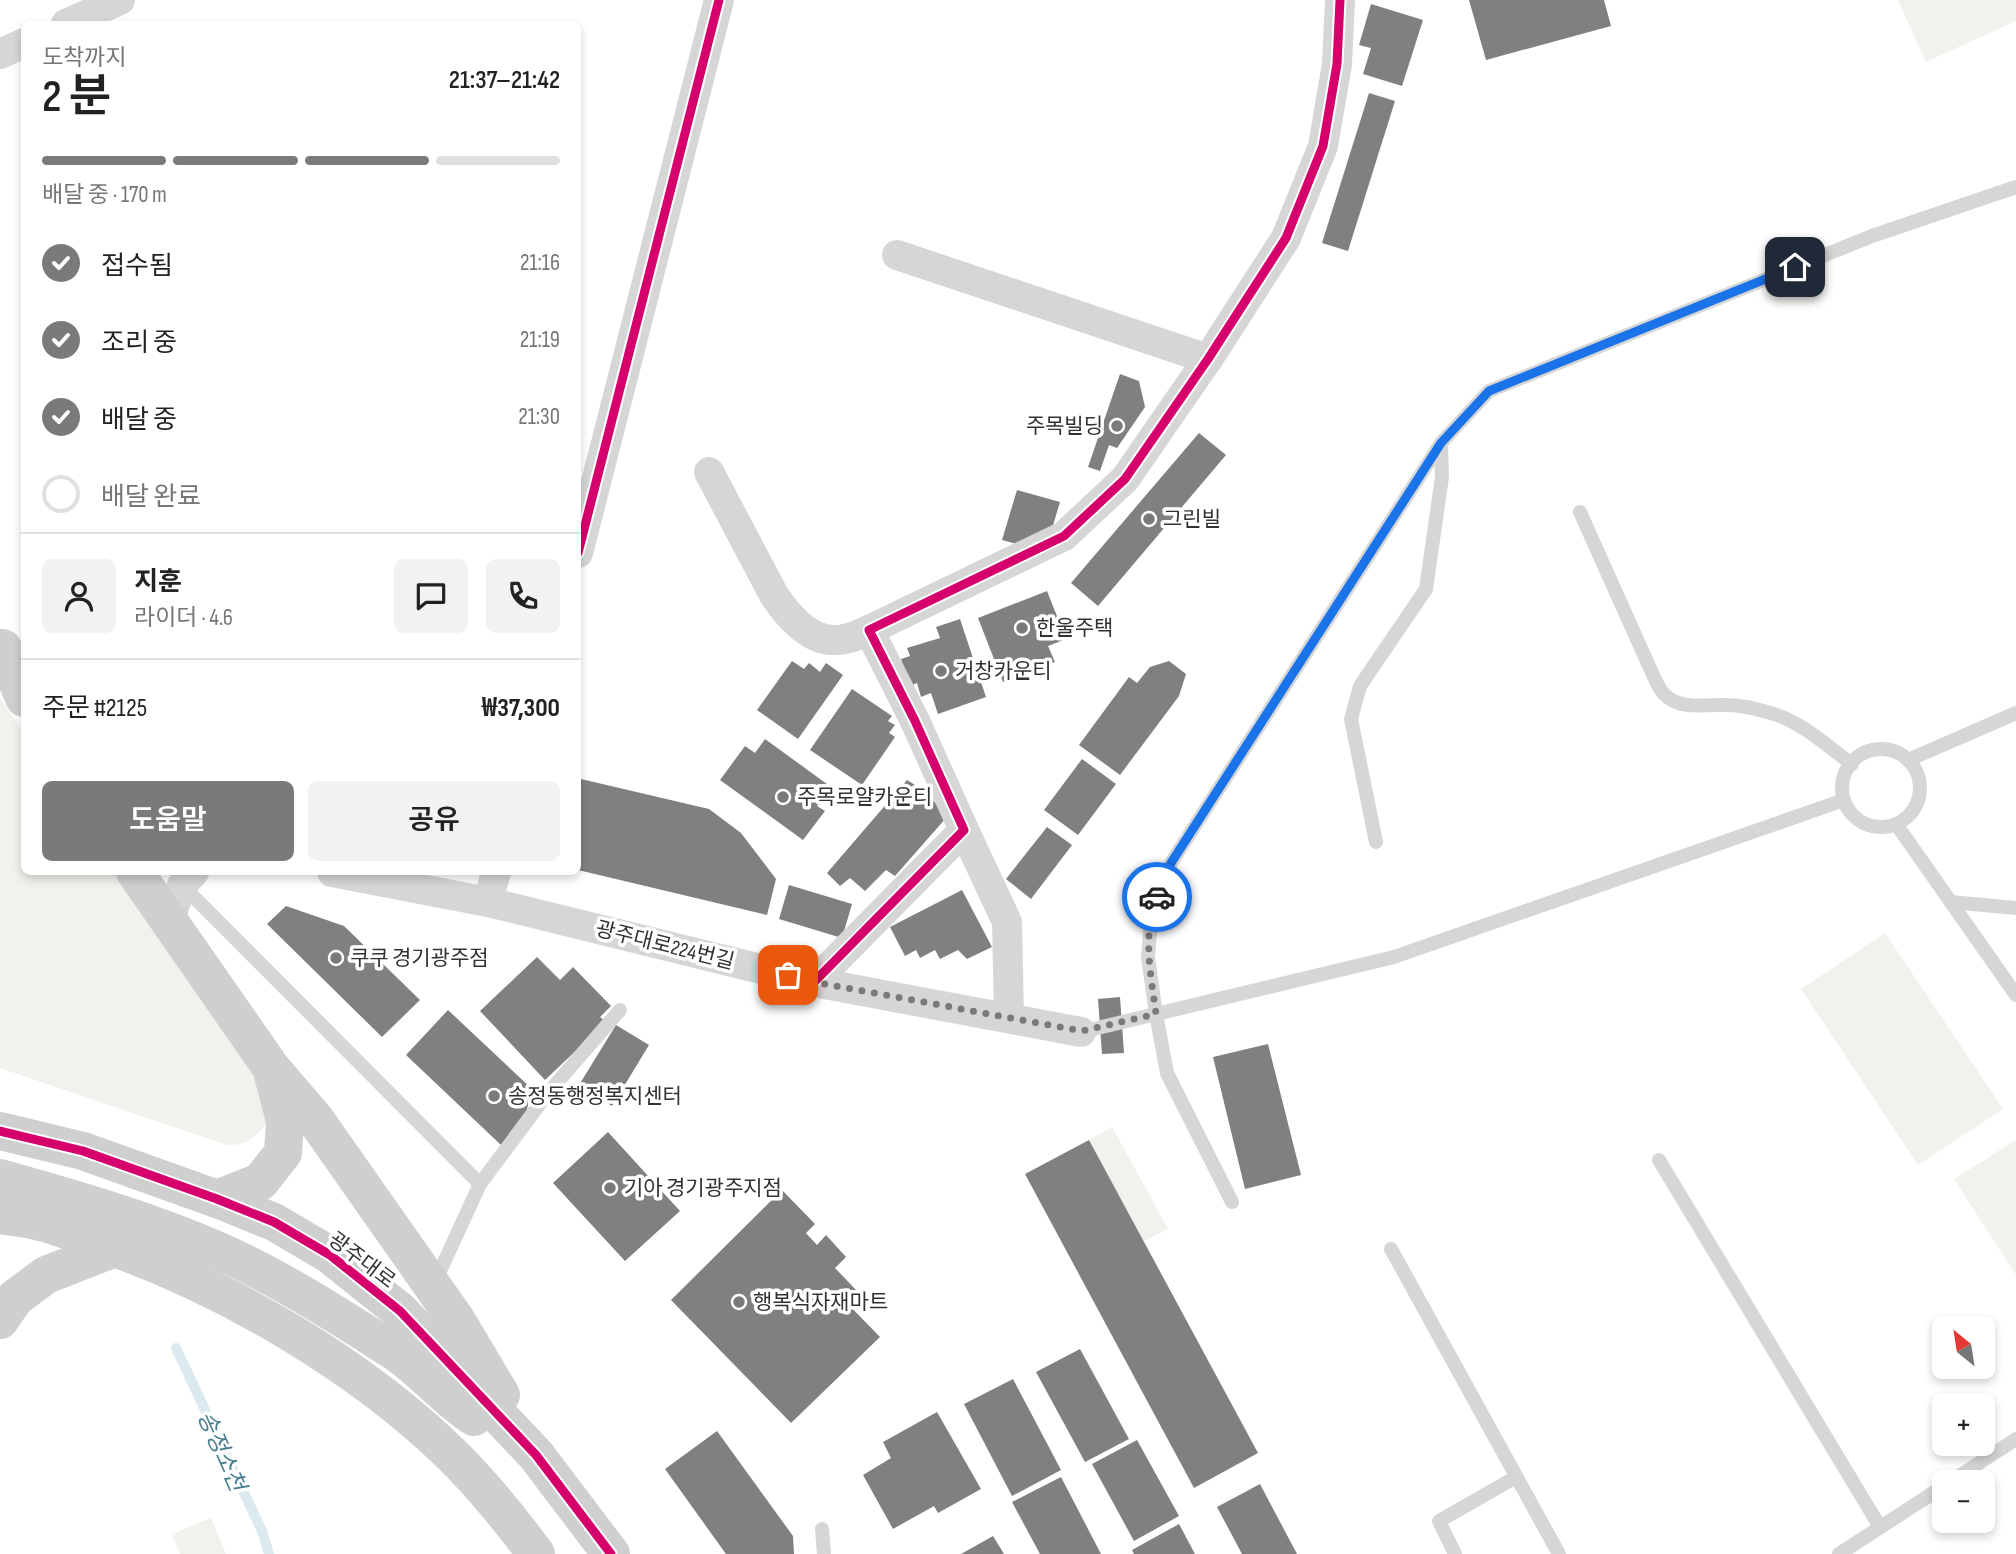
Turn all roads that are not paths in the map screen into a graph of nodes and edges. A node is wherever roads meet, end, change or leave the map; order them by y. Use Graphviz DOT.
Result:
graph roads {
  1 [pos="120,0"];
  2 [pos="719,0"];
  3 [pos="1340,0"];
  4 [pos="73,21"];
  5 [pos="21,44"];
  6 [pos="0,54"];
  7 [pos="2016,187"];
  8 [pos="898,255"];
  9 [pos="1208,359"];
  10 [pos="1441,443"];
  11 [pos="709,472"];
  12 [pos="1580,512"];
  13 [pos="581,541"];
  14 [pos="869,630"];
  15 [pos="1,646"];
  16 [pos="21,691"];
  17 [pos="2016,713"];
  18 [pos="1908,760"];
  19 [pos="1852,764"];
  20 [pos="1844,800"];
  21 [pos="1896,824"];
  22 [pos="964,830"];
  23 [pos="1376,842"];
  24 [pos="137,875"];
  25 [pos="347,875"];
  26 [pos="495,875"];
  27 [pos="188,878"];
  28 [pos="488,902"];
  29 [pos="1951,902"];
  30 [pos="2016,908"];
  31 [pos="169,920"];
  32 [pos="814,982"];
  33 [pos="2016,995"];
  34 [pos="621,1010"];
  35 [pos="1156,1014"];
  36 [pos="1009,1018"];
  37 [pos="1082,1031"];
  38 [pos="272,1069"];
  39 [pos="0,1131"];
  40 [pos="1659,1160"];
  41 [pos="0,1178"];
  42 [pos="480,1184"];
  43 [pos="217,1199"];
  44 [pos="0,1201"];
  45 [pos="1232,1202"];
  46 [pos="0,1215"];
  47 [pos="37,1221"];
  48 [pos="115,1248"];
  49 [pos="1391,1249"];
  50 [pos="432,1286"];
  51 [pos="0,1320"];
  52 [pos="2016,1439"];
  53 [pos="536,1454"];
  54 [pos="1968,1470"];
  55 [pos="1516,1477"];
  56 [pos="1932,1494"];
  57 [pos="1880,1527"];
  58 [pos="822,1529"];
  59 [pos="536,1554"];
  60 [pos="611,1554"];
  61 [pos="824,1554"];
  62 [pos="1455,1554"];
  63 [pos="1559,1554"];
  64 [pos="1839,1554"];
  1 -- 4 [label="street"];
  2 -- 13 [label="street"];
  3 -- 9 [label="street"];
  5 -- 6 [label="street"];
  7 -- 10 [label="lane"];
  8 -- 9 [label="street"];
  9 -- 14 [label="street"];
  10 -- 23 [label="lane"];
  10 -- 35 [label="lane"];
  11 -- 14 [label="street"];
  12 -- 19 [label="lane"];
  14 -- 22 [label="street"];
  15 -- 16 [label="street"];
  17 -- 18 [label="lane"];
  18 -- 19 [label="lane"];
  18 -- 21 [label="lane"];
  19 -- 20 [label="lane"];
  20 -- 21 [label="lane"];
  20 -- 35 [label="lane"];
  21 -- 29 [label="lane"];
  22 -- 32 [label="street"];
  22 -- 36 [label="street"];
  24 -- 31 [label="street, 광주대로"];
  25 -- 28 [label="street, 광주대로224번길"];
  26 -- 28 [label="street"];
  27 -- 31 [label="street"];
  27 -- 42 [label="lane"];
  28 -- 32 [label="street, 광주대로224번길"];
  29 -- 30 [label="lane"];
  29 -- 33 [label="lane"];
  31 -- 38 [label="street, 광주대로"];
  32 -- 36 [label="street, 광주대로224번길"];
  34 -- 42 [label="lane"];
  35 -- 37 [label="lane"];
  35 -- 45 [label="lane"];
  36 -- 37 [label="street, 광주대로224번길"];
  38 -- 43 [label="street"];
  38 -- 50 [label="street, 광주대로"];
  39 -- 43 [label="street, 광주대로"];
  40 -- 57 [label="lane"];
  41 -- 53 [label="street"];
  42 -- 50 [label="lane"];
  43 -- 53 [label="street, 광주대로"];
  44 -- 47 [label="street"];
  46 -- 47 [label="street"];
  47 -- 48 [label="street"];
  48 -- 51 [label="street"];
  48 -- 59 [label="street"];
  49 -- 55 [label="lane"];
  50 -- 53 [label="street, 광주대로"];
  52 -- 54 [label="lane"];
  53 -- 60 [label="street, 광주대로"];
  55 -- 62 [label="lane"];
  55 -- 63 [label="lane"];
  56 -- 57 [label="lane"];
  57 -- 64 [label="lane"];
  58 -- 61 [label="lane"];
}
